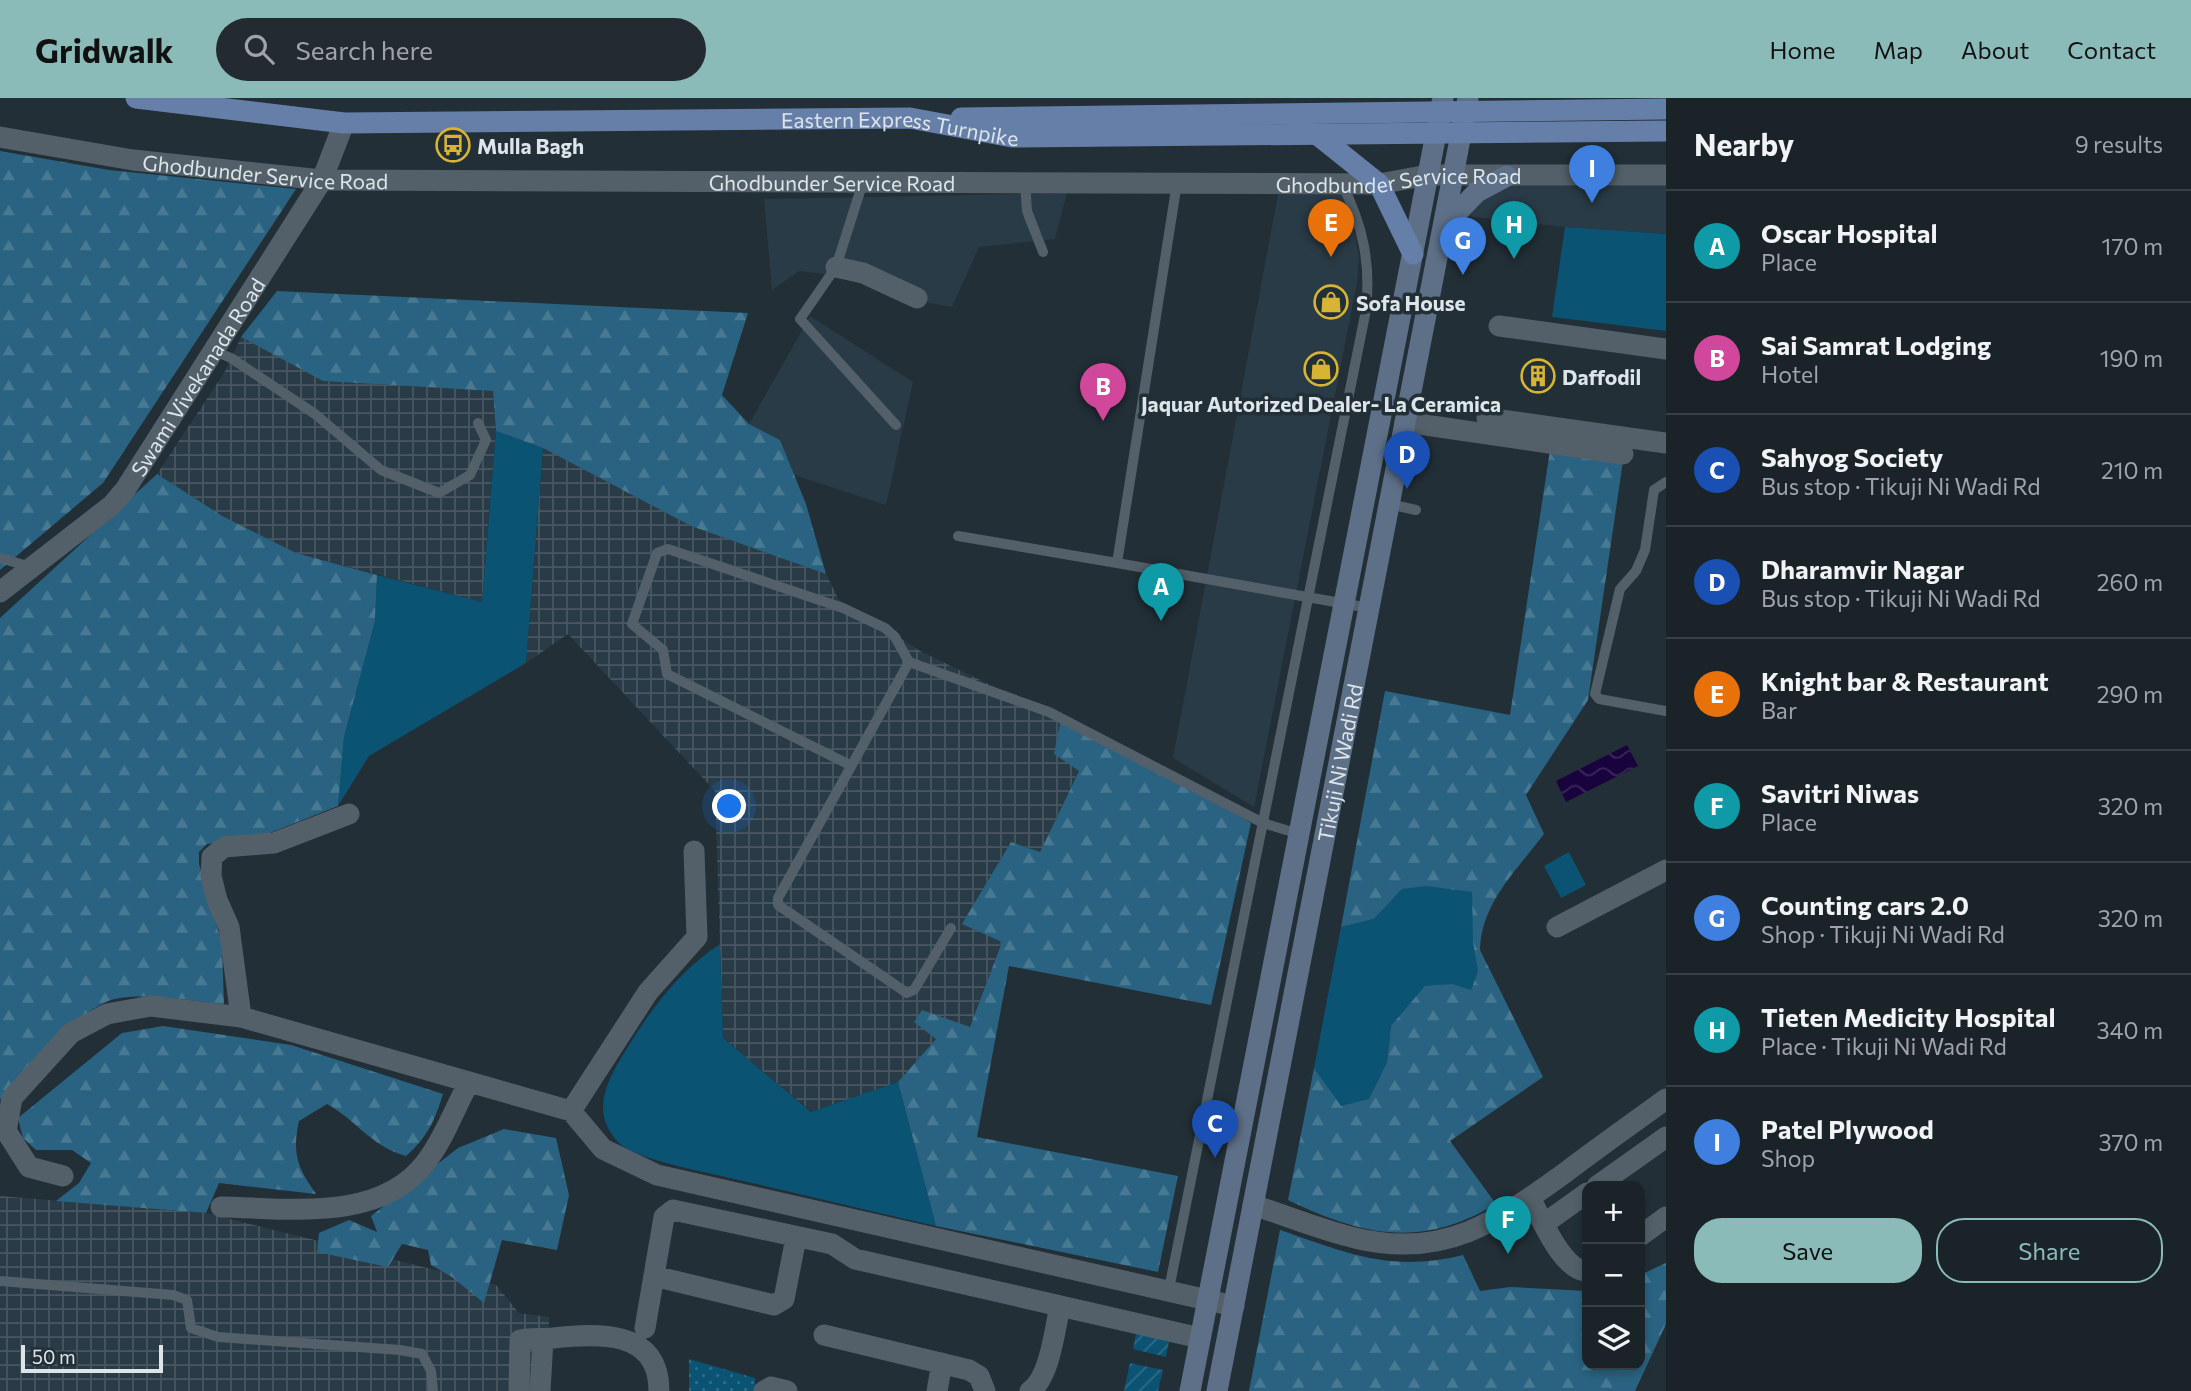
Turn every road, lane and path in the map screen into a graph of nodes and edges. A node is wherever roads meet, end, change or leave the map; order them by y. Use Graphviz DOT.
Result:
graph roads {
  1 [pos="136,98"];
  2 [pos="1443,98"];
  3 [pos="1468,98"];
  4 [pos="1666,109"];
  5 [pos="910,118"];
  6 [pos="344,123"];
  7 [pos="1666,131"];
  8 [pos="1436,134"];
  9 [pos="1461,134"];
  10 [pos="1319,136"];
  11 [pos="0,137"];
  12 [pos="1428,175"];
  13 [pos="1453,175"];
  14 [pos="1666,175"];
  15 [pos="1507,176"];
  16 [pos="322,180"];
  17 [pos="863,182"];
  18 [pos="1025,182"];
  19 [pos="1177,183"];
  20 [pos="1342,184"];
  21 [pos="1379,184"];
  22 [pos="1443,228"];
  23 [pos="1043,251"];
  24 [pos="1413,254"];
  25 [pos="836,268"];
  26 [pos="917,298"];
  27 [pos="1499,326"];
  28 [pos="1666,349"];
  29 [pos="212,350"];
  30 [pos="1488,418"];
  31 [pos="1405,422"];
  32 [pos="478,423"];
  33 [pos="896,425"];
  34 [pos="1666,443"];
  35 [pos="1623,454"];
  36 [pos="1666,482"];
  37 [pos="1389,504"];
  38 [pos="1416,510"];
  39 [pos="957,536"];
  40 [pos="0,558"];
  41 [pos="1117,563"];
  42 [pos="32,567"];
  43 [pos="0,592"];
  44 [pos="1308,598"];
  45 [pos="1344,604"];
  46 [pos="1369,608"];
  47 [pos="909,662"];
  48 [pos="1666,711"];
  49 [pos="850,765"];
  50 [pos="349,814"];
  51 [pos="1263,823"];
  52 [pos="1299,834"];
  53 [pos="694,851"];
  54 [pos="1666,870"];
  55 [pos="1557,927"];
  56 [pos="951,928"];
  57 [pos="242,1017"];
  58 [pos="469,1082"];
  59 [pos="1666,1099"];
  60 [pos="571,1111"];
  61 [pos="1666,1137"];
  62 [pos="63,1176"];
  63 [pos="1604,1181"];
  64 [pos="1582,1197"];
  65 [pos="1531,1198"];
  66 [pos="1254,1205"];
  67 [pos="221,1207"];
  68 [pos="1666,1217"];
  69 [pos="1545,1223"];
  70 [pos="1645,1232"];
  71 [pos="796,1238"];
  72 [pos="1582,1271"];
  73 [pos="654,1276"];
  74 [pos="0,1281"];
  75 [pos="1168,1294"];
  76 [pos="1207,1301"];
  77 [pos="1060,1306"];
  78 [pos="1234,1306"];
  79 [pos="645,1328"];
  80 [pos="824,1335"];
  81 [pos="1200,1338"];
  82 [pos="543,1339"];
  83 [pos="942,1363"];
  84 [pos="433,1391"];
  85 [pos="519,1391"];
  86 [pos="540,1391"];
  87 [pos="659,1391"];
  88 [pos="765,1391"];
  89 [pos="787,1391"];
  90 [pos="937,1391"];
  91 [pos="985,1391"];
  92 [pos="1030,1391"];
  93 [pos="1190,1391"];
  94 [pos="1217,1391"];
  1 -- 6 [label="main road, Eastern Express Turnpike"];
  2 -- 8 [label="main road, Tikuji Ni Wadi Rd"];
  3 -- 9 [label="main road, Tikuji Ni Wadi Rd"];
  4 -- 5 [label="main road"];
  5 -- 6 [label="main road, Eastern Express Turnpike"];
  5 -- 10 [label="main road, Eastern Express Turnpike"];
  6 -- 16 [label="street, Swami Vivekanada Road"];
  7 -- 9 [label="main road, Eastern Express Turnpike"];
  8 -- 9 [label="main road, Eastern Express Turnpike"];
  8 -- 10 [label="main road, Eastern Express Turnpike"];
  8 -- 12 [label="main road, Tikuji Ni Wadi Rd"];
  9 -- 13 [label="main road, Tikuji Ni Wadi Rd"];
  10 -- 21 [label="main road"];
  11 -- 16 [label="street, Ghodbunder Service Road"];
  12 -- 13 [label="street, Ghodbunder Service Road"];
  12 -- 21 [label="street, Ghodbunder Service Road"];
  12 -- 24 [label="main road, Tikuji Ni Wadi Rd"];
  13 -- 15 [label="street, Ghodbunder Service Road"];
  13 -- 22 [label="main road, Tikuji Ni Wadi Rd"];
  14 -- 15 [label="street, Ghodbunder Service Road"];
  15 -- 22 [label="main road"];
  16 -- 17 [label="street, Ghodbunder Service Road"];
  16 -- 29 [label="street, Swami Vivekanada Road"];
  17 -- 18 [label="street, Ghodbunder Service Road"];
  17 -- 25 [label="lane"];
  18 -- 19 [label="street, Ghodbunder Service Road"];
  18 -- 23 [label="lane"];
  19 -- 20 [label="street, Ghodbunder Service Road"];
  19 -- 41 [label="lane"];
  20 -- 21 [label="street, Ghodbunder Service Road"];
  20 -- 44 [label="lane"];
  21 -- 24 [label="main road"];
  22 -- 31 [label="main road, Tikuji Ni Wadi Rd"];
  24 -- 45 [label="main road, Tikuji Ni Wadi Rd"];
  25 -- 26 [label="street"];
  25 -- 33 [label="lane"];
  27 -- 28 [label="street"];
  29 -- 32 [label="lane"];
  29 -- 42 [label="street, Swami Vivekanada Road"];
  30 -- 34 [label="street"];
  31 -- 35 [label="street"];
  31 -- 37 [label="main road, Tikuji Ni Wadi Rd"];
  36 -- 48 [label="lane"];
  37 -- 38 [label="lane"];
  37 -- 46 [label="main road, Tikuji Ni Wadi Rd"];
  39 -- 41 [label="lane"];
  40 -- 42 [label="lane"];
  41 -- 44 [label="lane"];
  42 -- 43 [label="street, Swami Vivekanada Road"];
  44 -- 45 [label="lane"];
  44 -- 51 [label="lane"];
  45 -- 46 [label="lane"];
  45 -- 52 [label="main road, Tikuji Ni Wadi Rd"];
  46 -- 66 [label="main road, Tikuji Ni Wadi Rd"];
  47 -- 49 [label="lane"];
  47 -- 49 [label="lane"];
  47 -- 51 [label="lane"];
  49 -- 56 [label="lane"];
  50 -- 57 [label="street"];
  51 -- 52 [label="lane"];
  51 -- 75 [label="lane"];
  52 -- 76 [label="main road, Tikuji Ni Wadi Rd"];
  53 -- 60 [label="street"];
  54 -- 55 [label="street"];
  57 -- 58 [label="street"];
  57 -- 62 [label="street"];
  58 -- 60 [label="street"];
  58 -- 67 [label="street"];
  59 -- 65 [label="street"];
  60 -- 75 [label="street"];
  61 -- 63 [label="street"];
  64 -- 69 [label="street"];
  65 -- 66 [label="street"];
  65 -- 69 [label="street"];
  66 -- 78 [label="main road, Tikuji Ni Wadi Rd"];
  68 -- 70 [label="street"];
  69 -- 72 [label="street"];
  71 -- 73 [label="street"];
  71 -- 73 [label="street"];
  71 -- 77 [label="street"];
  73 -- 79 [label="street"];
  74 -- 84 [label="lane"];
  75 -- 76 [label="street"];
  76 -- 78 [label="street"];
  76 -- 81 [label="main road, Tikuji Ni Wadi Rd"];
  77 -- 81 [label="street"];
  77 -- 92 [label="street"];
  78 -- 94 [label="main road, Tikuji Ni Wadi Rd"];
  80 -- 83 [label="street"];
  81 -- 93 [label="main road, Tikuji Ni Wadi Rd"];
  82 -- 85 [label="street"];
  82 -- 86 [label="street"];
  82 -- 87 [label="street"];
  83 -- 90 [label="street"];
  83 -- 91 [label="street"];
  88 -- 89 [label="street"];
}
